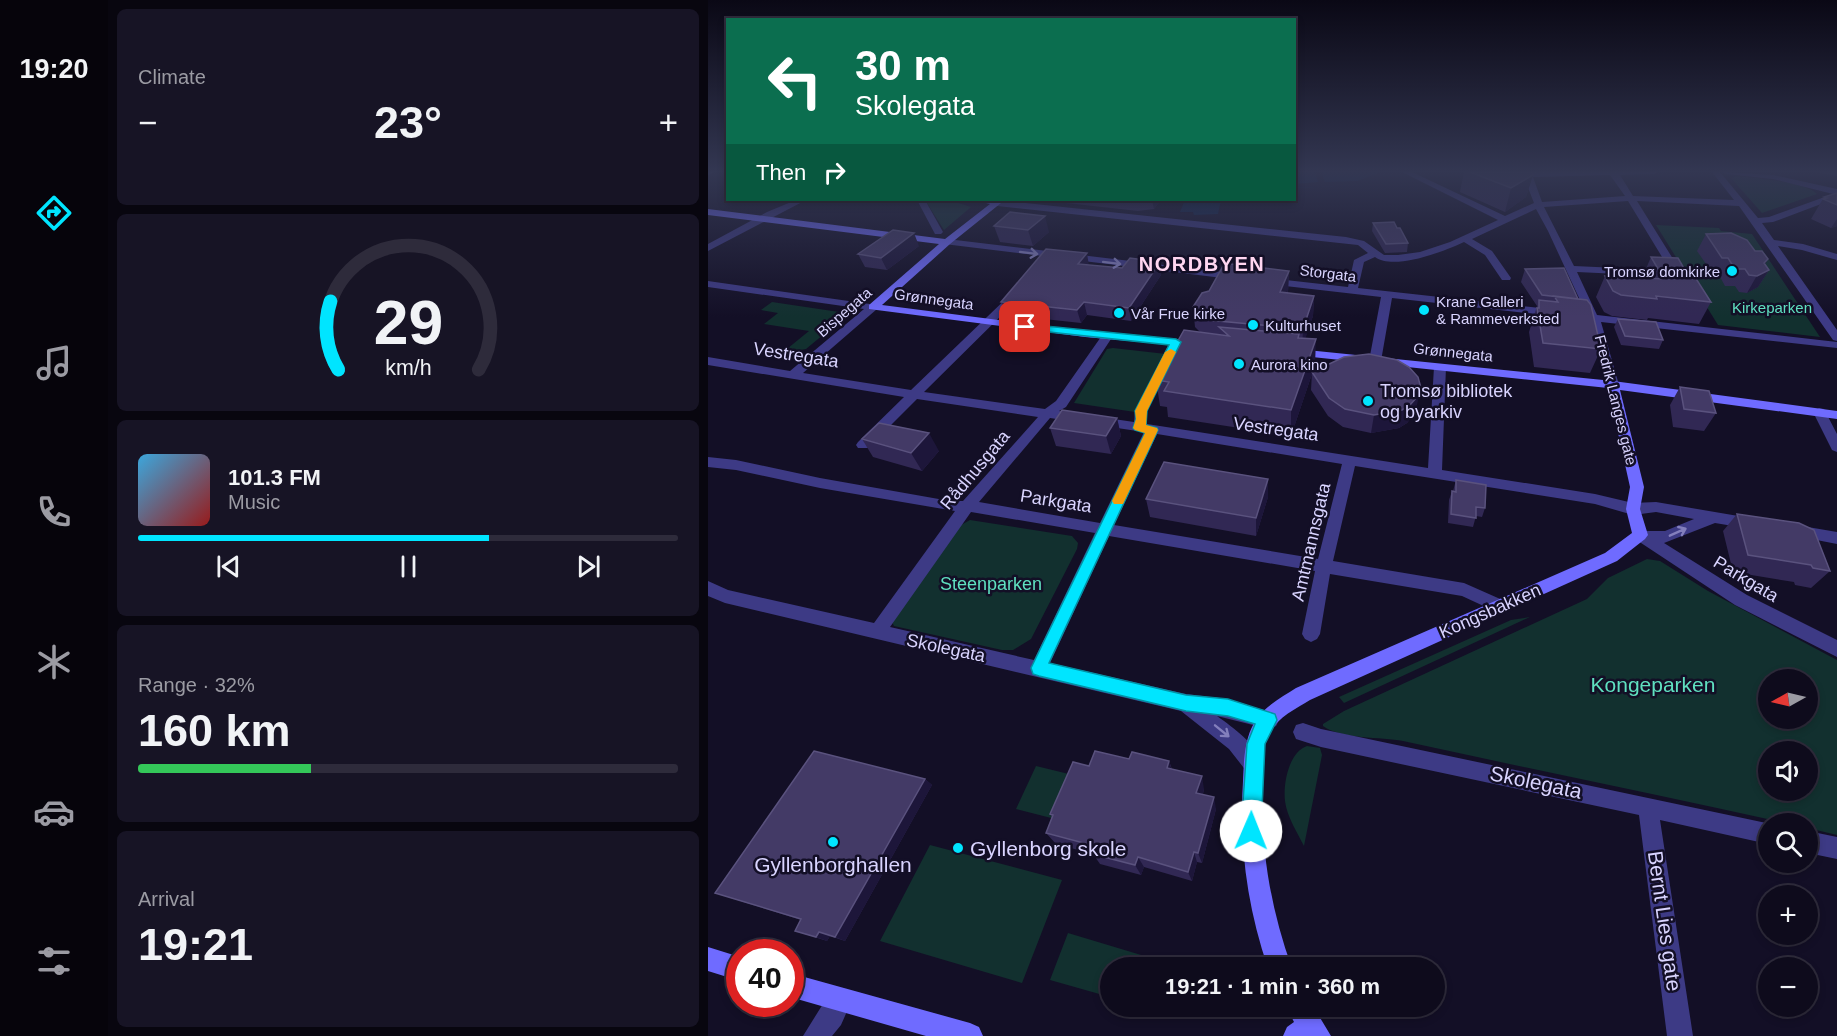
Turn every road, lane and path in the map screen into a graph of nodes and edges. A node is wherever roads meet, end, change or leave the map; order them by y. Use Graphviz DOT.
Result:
graph roads {
  1 [pos="758,220"];
  2 [pos="771,220"];
  3 [pos="932,220"];
  4 [pos="975,220"];
  5 [pos="1163,220"];
  6 [pos="1503,220"];
  7 [pos="1545,220"];
  8 [pos="1645,220"];
  9 [pos="1765,220"];
  10 [pos="1756,221"];
  11 [pos="938,232"];
  12 [pos="1465,239"];
  13 [pos="947,242"];
  14 [pos="1770,242"];
  15 [pos="708,248"];
  16 [pos="1374,254"];
  17 [pos="1837,257"];
  18 [pos="1570,269"];
  19 [pos="1677,273"];
  20 [pos="1506,278"];
  21 [pos="1250,279"];
  22 [pos="1262,280"];
  23 [pos="708,284"];
  24 [pos="1686,287"];
  25 [pos="1352,291"];
  26 [pos="1017,293"];
  27 [pos="1387,295"];
  28 [pos="873,307"];
  29 [pos="1703,315"];
  30 [pos="1594,320"];
  31 [pos="986,322"];
  32 [pos="1712,332"];
  33 [pos="1107,336"];
  34 [pos="1837,338"];
  35 [pos="1176,342"];
  36 [pos="1837,345"];
  37 [pos="1213,346"];
  38 [pos="1281,352"];
  39 [pos="708,361"];
  40 [pos="1376,361"];
  41 [pos="1440,367"];
  42 [pos="794,374"];
  43 [pos="1613,385"];
  44 [pos="916,395"];
  45 [pos="1819,412"];
  46 [pos="1048,413"];
  47 [pos="1837,415"];
  48 [pos="1146,429"];
  49 [pos="863,446"];
  50 [pos="1837,447"];
  51 [pos="1350,460"];
  52 [pos="708,462"];
  53 [pos="1435,474"];
  54 [pos="967,506"];
  55 [pos="1633,509"];
  56 [pos="1714,517"];
  57 [pos="1762,525"];
  58 [pos="1105,528"];
  59 [pos="1782,528"];
  60 [pos="1640,535"];
  61 [pos="1837,538"];
  62 [pos="1324,565"];
  63 [pos="708,588"];
  64 [pos="1501,607"];
  65 [pos="877,632"];
  66 [pos="1311,634"];
  67 [pos="1837,649"];
  68 [pos="1039,668"];
  69 [pos="1186,703"];
  70 [pos="1269,720"];
  71 [pos="1303,732"];
  72 [pos="1254,765"];
  73 [pos="1648,807"];
  74 [pos="1758,831"];
  75 [pos="1818,844"];
  76 [pos="1837,848"];
  77 [pos="1277,957"];
  78 [pos="708,959"];
  79 [pos="726,965"];
  80 [pos="804,989"];
  81 [pos="840,1000"];
  82 [pos="816,1036"];
  83 [pos="970,1036"];
  84 [pos="1680,1036"];
  1 -- 15 [label="street"];
  2 -- 13 [label="street"];
  3 -- 11 [label="street"];
  4 -- 13 [label="street, Bispegata"];
  5 -- 16 [label="street"];
  6 -- 12 [label="street"];
  7 -- 18 [label="street, Fredrik Langes gate"];
  8 -- 19 [label="street"];
  9 -- 10 [label="street"];
  10 -- 14 [label="street"];
  12 -- 16 [label="street"];
  12 -- 20 [label="street"];
  13 -- 21 [label="street, one-way"];
  13 -- 28 [label="street, Bispegata"];
  14 -- 17 [label="street"];
  14 -- 34 [label="street"];
  16 -- 25 [label="street"];
  18 -- 19 [label="street"];
  18 -- 30 [label="street, Fredrik Langes gate"];
  19 -- 24 [label="street"];
  22 -- 25 [label="street, Storgata"];
  23 -- 28 [label="street, Grønnegata"];
  25 -- 27 [label="street, Storgata"];
  26 -- 31 [label="street"];
  27 -- 30 [label="street, Storgata"];
  27 -- 40 [label="street"];
  28 -- 31 [label="street, Grønnegata"];
  28 -- 42 [label="street, Bispegata"];
  29 -- 32 [label="street"];
  30 -- 32 [label="street, Storgata"];
  30 -- 43 [label="street, Fredrik Langes gate"];
  31 -- 33 [label="street, Grønnegata"];
  31 -- 44 [label="street"];
  32 -- 36 [label="street, Storgata"];
  33 -- 35 [label="street, Grønnegata"];
  33 -- 46 [label="street, Rådhusgata"];
  35 -- 37 [label="street, Grønnegata"];
  35 -- 48 [label="street"];
  38 -- 40 [label="street, Grønnegata"];
  39 -- 42 [label="street, Vestregata"];
  40 -- 41 [label="street, Grønnegata"];
  41 -- 43 [label="street, Grønnegata"];
  41 -- 53 [label="street"];
  42 -- 44 [label="street, Vestregata"];
  43 -- 45 [label="street, Grønnegata"];
  43 -- 55 [label="street, Fredrik Langes gate"];
  44 -- 46 [label="street, Vestregata"];
  44 -- 49 [label="street"];
  45 -- 47 [label="street, Grønnegata"];
  45 -- 50 [label="street"];
  46 -- 48 [label="street, Vestregata"];
  46 -- 54 [label="street, Rådhusgata"];
  48 -- 51 [label="street, Vestregata"];
  48 -- 58 [label="street"];
  51 -- 53 [label="street, Vestregata"];
  51 -- 62 [label="street, Amtmannsgata"];
  52 -- 54 [label="street, Parkgata"];
  53 -- 55 [label="street, Vestregata"];
  54 -- 58 [label="street, Parkgata"];
  54 -- 65 [label="street, Rådhusgata"];
  55 -- 56 [label="street, Vestregata"];
  55 -- 60 [label="street, Fredrik Langes gate"];
  56 -- 57 [label="street, Vestregata"];
  60 -- 56 [label="street, one-way"];
  58 -- 62 [label="street, Parkgata"];
  58 -- 68 [label="street"];
  59 -- 61 [label="street"];
  60 -- 64 [label="street, Kongsbakken"];
  60 -- 67 [label="street, Parkgata"];
  62 -- 64 [label="street, Parkgata"];
  62 -- 66 [label="street, Amtmannsgata"];
  63 -- 65 [label="street, Skolegata"];
  64 -- 70 [label="street, Kongsbakken"];
  65 -- 68 [label="street, Skolegata"];
  68 -- 69 [label="street, Skolegata"];
  69 -- 70 [label="street, Skolegata"];
  69 -- 72 [label="street, Skolegata, one-way"];
  70 -- 72 [label="street"];
  71 -- 73 [label="street, Skolegata"];
  72 -- 77 [label="street"];
  73 -- 74 [label="street, Skolegata"];
  73 -- 84 [label="street, Bernt Lies gate"];
  75 -- 76 [label="street"];
  78 -- 79 [label="street"];
  80 -- 81 [label="street"];
  81 -- 82 [label="street"];
  81 -- 83 [label="street"];
}
